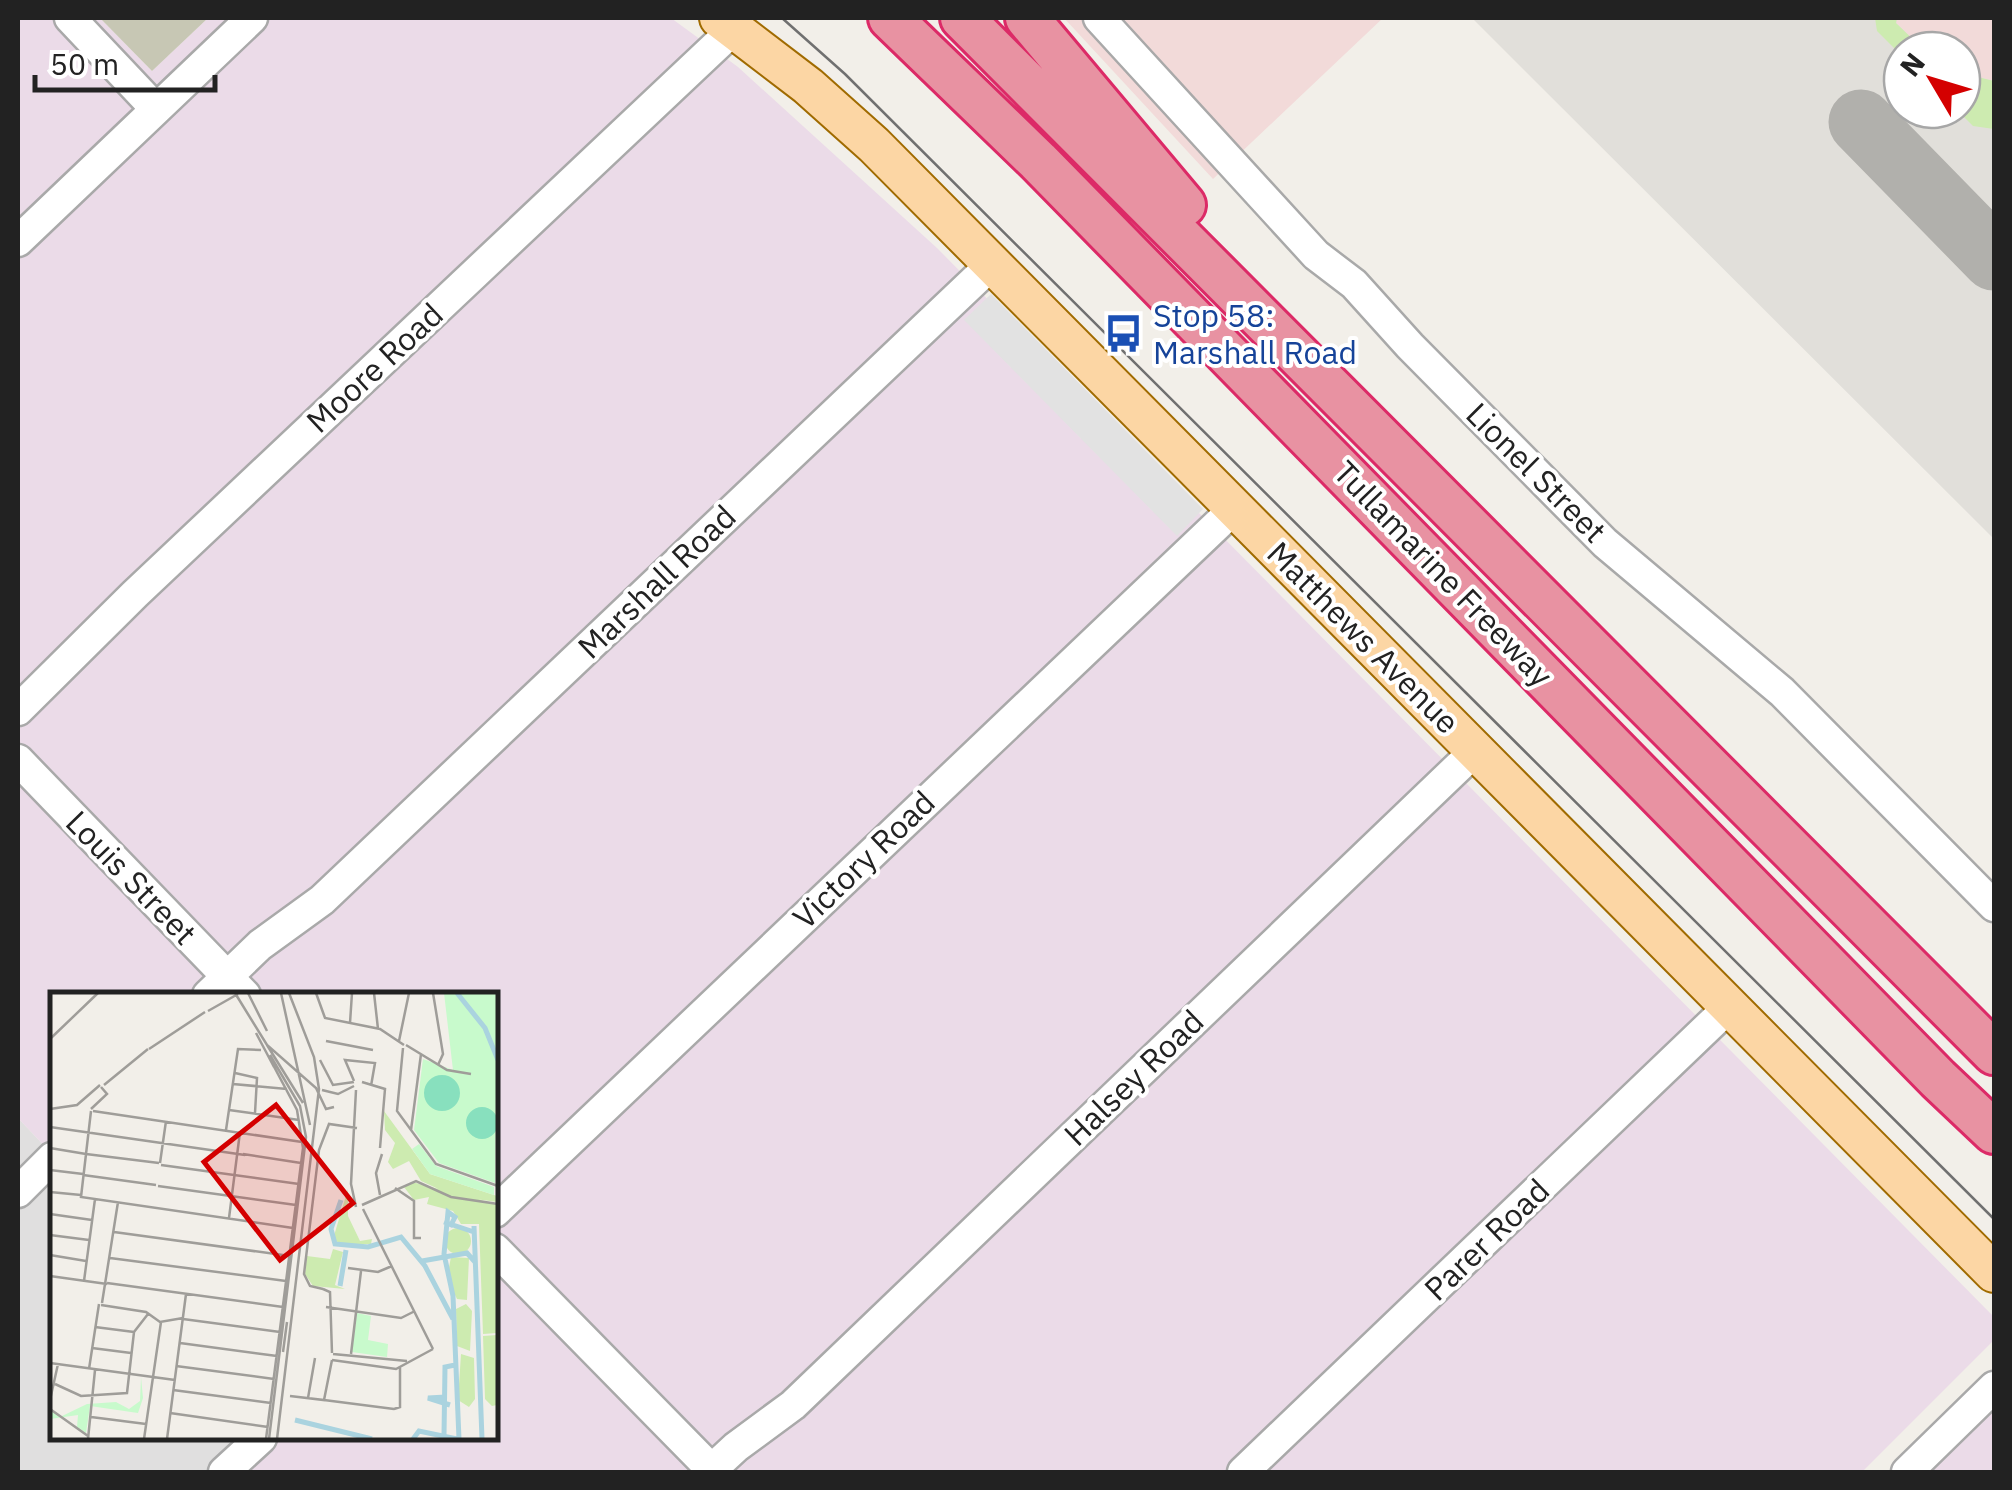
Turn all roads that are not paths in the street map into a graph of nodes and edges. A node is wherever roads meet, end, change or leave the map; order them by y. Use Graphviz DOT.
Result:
graph roads {
  1 [pos="70,18"];
  2 [pos="252,18"];
  3 [pos="870,18"];
  4 [pos="890,18"];
  5 [pos="962,18"];
  6 [pos="1027,18"];
  7 [pos="1099,18"];
  8 [pos="727,23"];
  9 [pos="156,109"];
  10 [pos="1038,162"];
  11 [pos="18,241"];
  12 [pos="992,264"];
  13 [pos="1234,508"];
  14 [pos="1471,526"];
  15 [pos="18,710"];
  16 [pos="1475,751"];
  17 [pos="18,760"];
  18 [pos="1994,906"];
  19 [pos="231,990"];
  20 [pos="1730,1006"];
  21 [pos="1988,1047"];
  22 [pos="1994,1134"];
  23 [pos="50,1160"];
  24 [pos="18,1192"];
  25 [pos="498,1209"];
  26 [pos="498,1253"];
  27 [pos="1994,1274"];
  28 [pos="1994,1387"];
  29 [pos="258,1440"];
  30 [pos="224,1472"];
  31 [pos="718,1472"];
  32 [pos="1243,1472"];
  33 [pos="1907,1472"];
  1 -- 9 [label="street"];
  2 -- 9 [label="street"];
  3 -- 10 [label="highway"];
  4 -- 10 [label="highway, Tullamarine Freeway"];
  5 -- 14 [label="highway, Tullamarine Freeway"];
  6 -- 14 [label="highway"];
  7 -- 18 [label="street, Lionel Street"];
  8 -- 12 [label="main road, Matthews Avenue"];
  8 -- 15 [label="street, Moore Road"];
  9 -- 11 [label="street"];
  10 -- 22 [label="highway, Tullamarine Freeway"];
  12 -- 13 [label="main road, Matthews Avenue"];
  12 -- 19 [label="street, Marshall Road"];
  13 -- 16 [label="main road, Matthews Avenue"];
  13 -- 25 [label="street, Victory Road"];
  14 -- 21 [label="highway, Tullamarine Freeway"];
  16 -- 20 [label="main road, Matthews Avenue"];
  16 -- 31 [label="street, Halsey Road"];
  17 -- 19 [label="street, Louis Street"];
  20 -- 27 [label="main road, Matthews Avenue"];
  20 -- 32 [label="street, Parer Road"];
  23 -- 24 [label="street"];
  26 -- 31 [label="street"];
  28 -- 33 [label="street"];
  29 -- 30 [label="street"];
}
